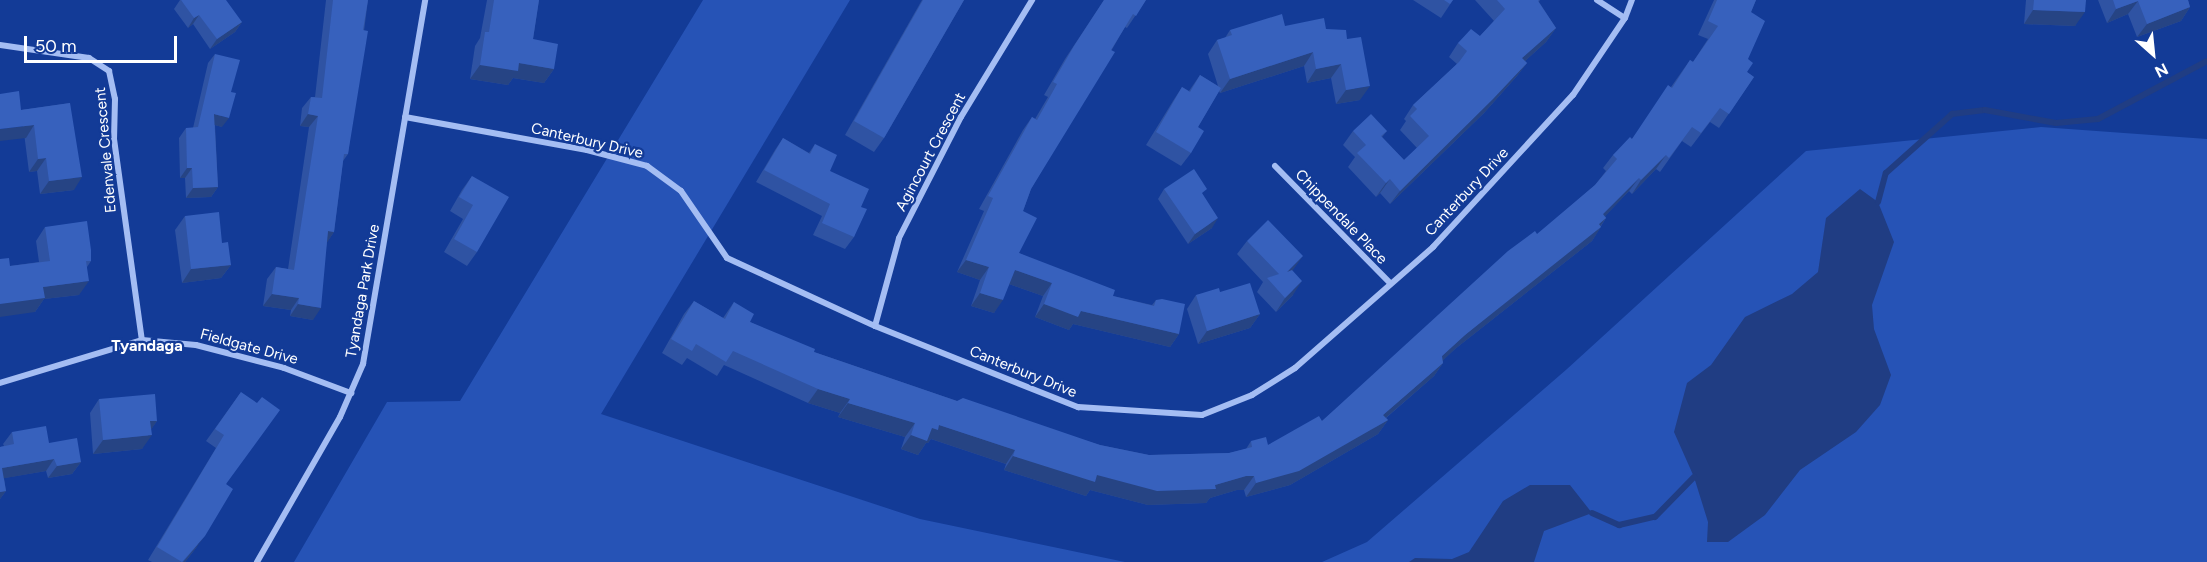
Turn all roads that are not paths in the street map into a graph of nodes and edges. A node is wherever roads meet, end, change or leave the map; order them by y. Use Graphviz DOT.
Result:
graph roads {
  1 [pos="425,0"];
  2 [pos="1032,0"];
  3 [pos="1597,0"];
  4 [pos="1632,0"];
  5 [pos="1625,18"];
  6 [pos="0,45"];
  7 [pos="405,117"];
  8 [pos="1275,166"];
  9 [pos="1391,284"];
  10 [pos="875,326"];
  11 [pos="142,340"];
  12 [pos="0,383"];
  13 [pos="351,393"];
  14 [pos="257,562"];
  1 -- 7 [label="street, Tyandaga Park Drive"];
  2 -- 10 [label="street, Agincourt Crescent"];
  3 -- 5 [label="street"];
  4 -- 5 [label="street, Canterbury Drive"];
  5 -- 9 [label="street, Canterbury Drive"];
  6 -- 11 [label="street, Edenvale Crescent"];
  7 -- 10 [label="street, Canterbury Drive"];
  7 -- 13 [label="street, Tyandaga Park Drive"];
  8 -- 9 [label="street, Chippendale Place"];
  9 -- 10 [label="street, Canterbury Drive"];
  11 -- 12 [label="street, Fieldgate Drive"];
  11 -- 13 [label="street, Fieldgate Drive"];
  13 -- 14 [label="street, Tyandaga Park Drive"];
}
